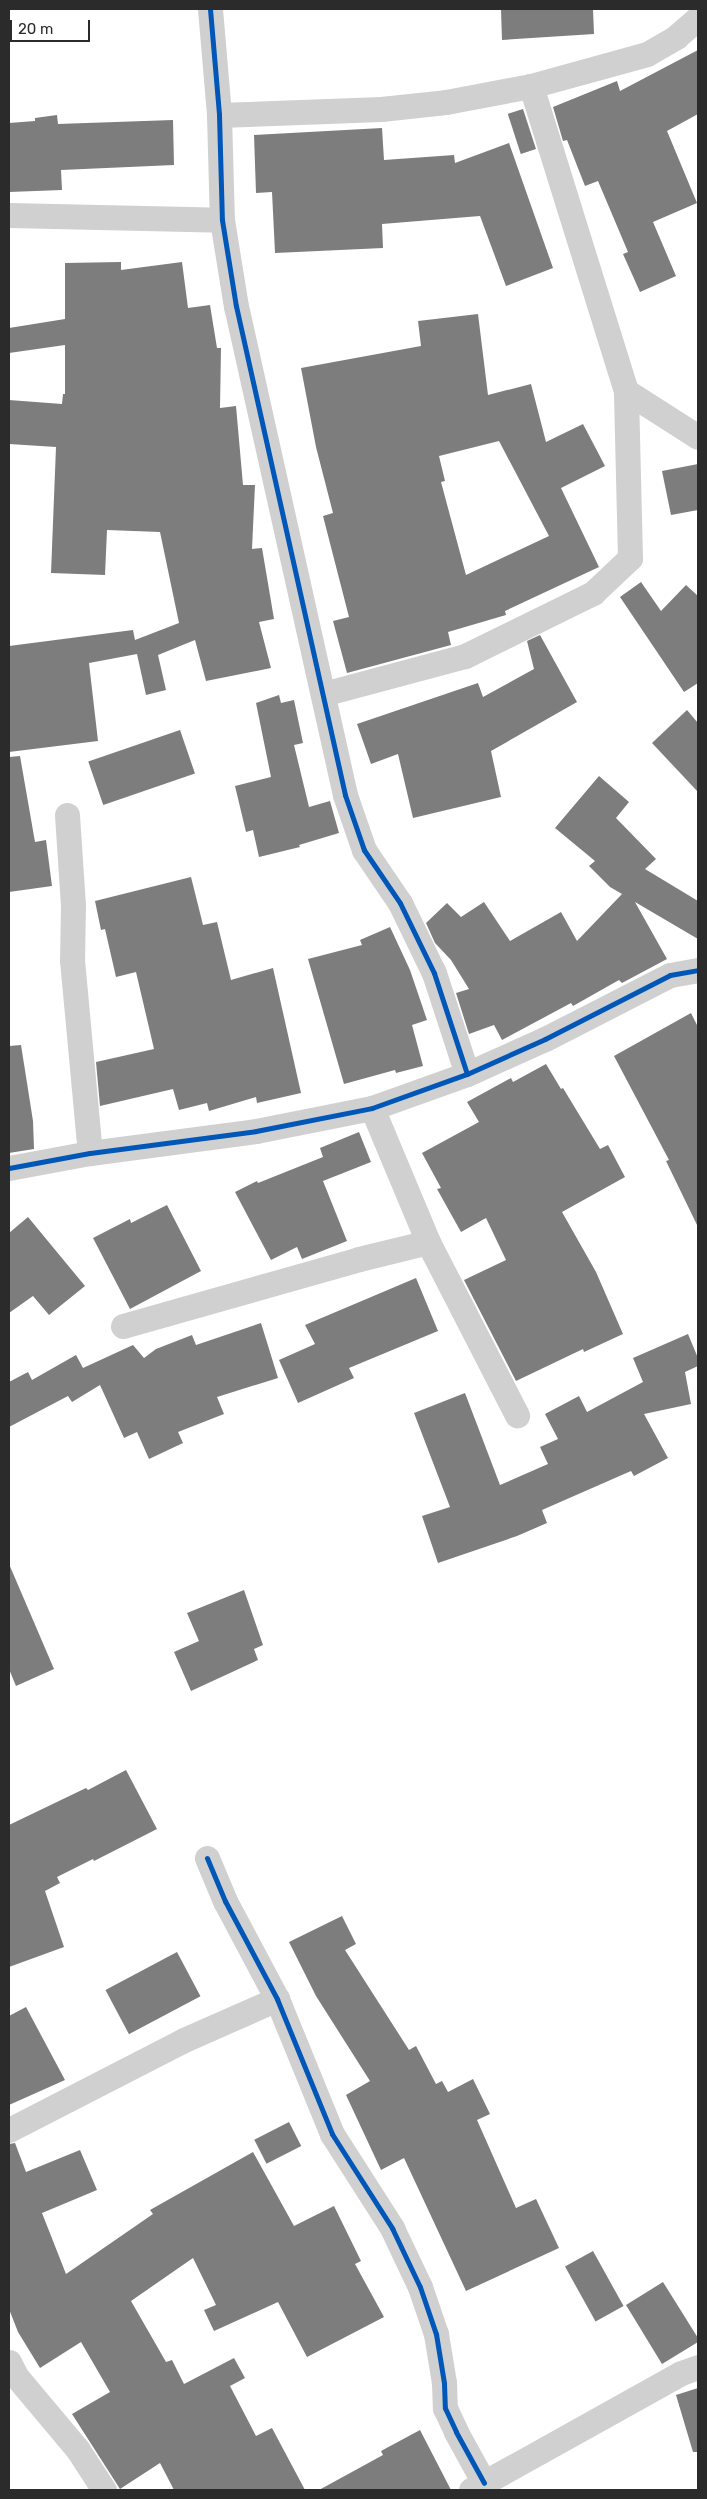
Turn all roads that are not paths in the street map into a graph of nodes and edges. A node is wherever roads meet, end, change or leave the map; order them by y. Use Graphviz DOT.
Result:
graph roads {
  1 [pos="210,9"];
  2 [pos="698,18"];
  3 [pos="531,86"];
  4 [pos="219,115"];
  5 [pos="9,215"];
  6 [pos="222,220"];
  7 [pos="626,391"];
  8 [pos="698,437"];
  9 [pos="322,694"];
  10 [pos="67,815"];
  11 [pos="698,970"];
  12 [pos="467,1074"];
  13 [pos="372,1108"];
  14 [pos="90,1154"];
  15 [pos="9,1168"];
  16 [pos="428,1242"];
  17 [pos="123,1326"];
  18 [pos="517,1415"];
  19 [pos="207,1858"];
  20 [pos="277,1999"];
  21 [pos="9,2130"];
  22 [pos="9,2362"];
  23 [pos="698,2367"];
  24 [pos="478,2487"];
  25 [pos="104,2490"];
  1 -- 4 [label="street"];
  2 -- 3 [label="street"];
  3 -- 4 [label="street"];
  3 -- 7 [label="street"];
  4 -- 6 [label="street"];
  5 -- 6 [label="street"];
  6 -- 9 [label="street"];
  7 -- 8 [label="street"];
  7 -- 9 [label="street"];
  9 -- 12 [label="street"];
  10 -- 14 [label="street"];
  11 -- 12 [label="street"];
  12 -- 13 [label="street"];
  13 -- 14 [label="street"];
  13 -- 16 [label="street"];
  14 -- 15 [label="street"];
  16 -- 17 [label="street"];
  16 -- 18 [label="street"];
  19 -- 20 [label="street"];
  20 -- 21 [label="street"];
  20 -- 24 [label="street"];
  22 -- 25 [label="street"];
  23 -- 24 [label="street"];
}
